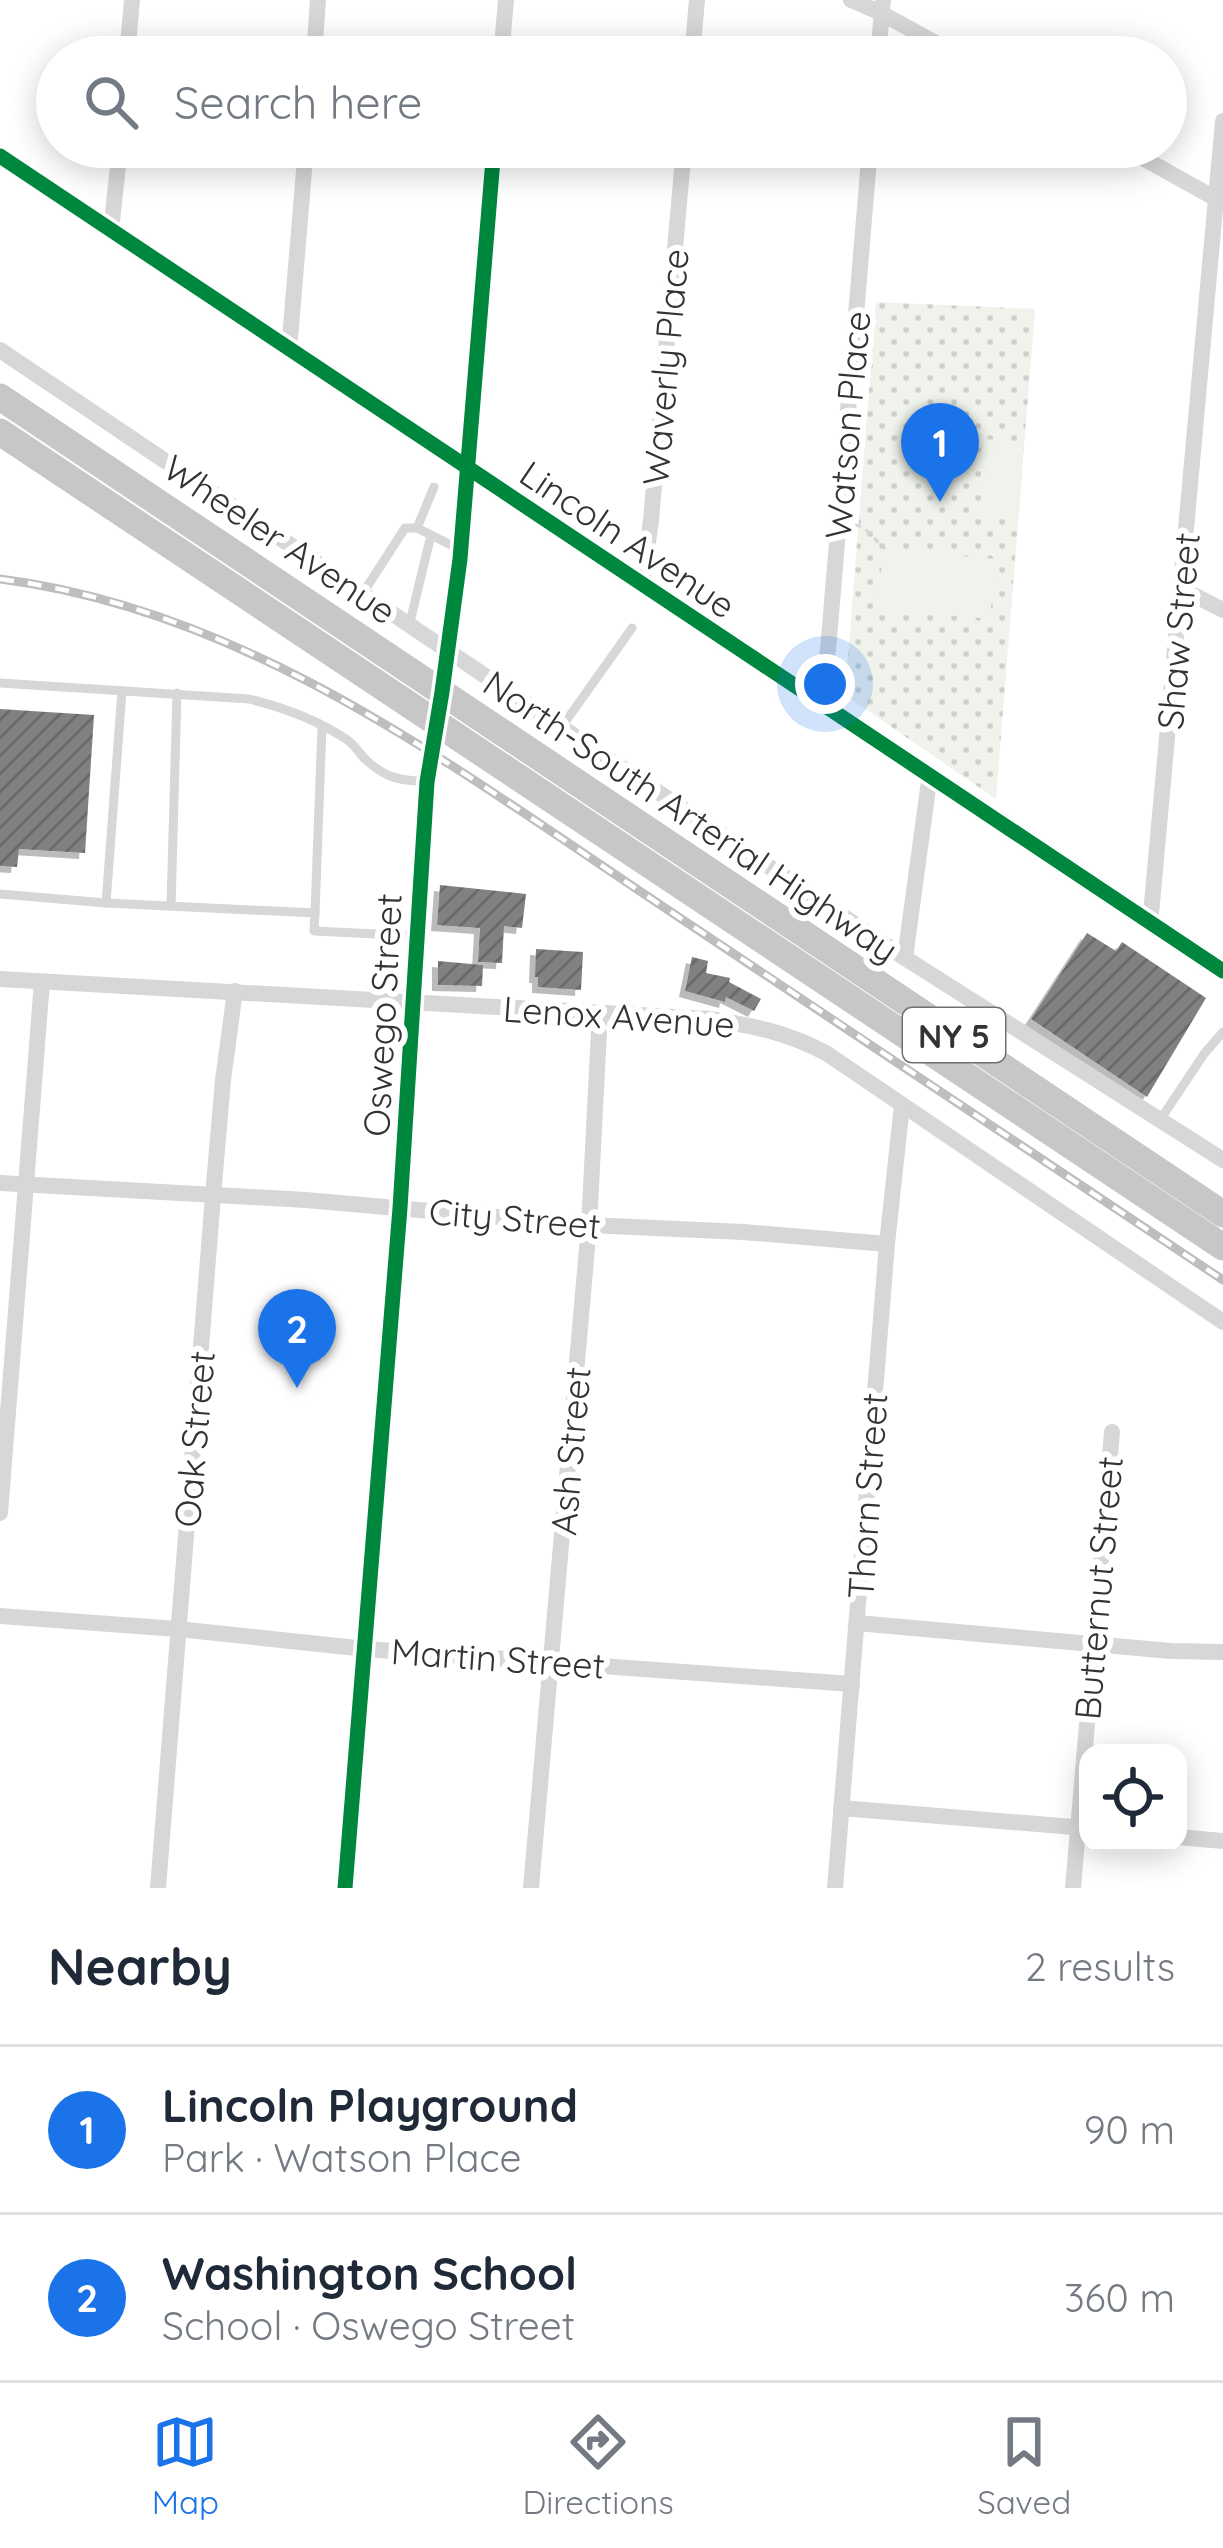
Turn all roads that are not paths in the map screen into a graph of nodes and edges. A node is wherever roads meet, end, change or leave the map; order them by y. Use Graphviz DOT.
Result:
graph roads {
  1 [pos="132,0"];
  2 [pos="319,0"];
  3 [pos="506,0"];
  4 [pos="697,0"];
  5 [pos="851,0"];
  6 [pos="882,7"];
  7 [pos="129,36"];
  8 [pos="316,36"];
  9 [pos="503,36"];
  10 [pos="694,36"];
  11 [pos="928,36"];
  12 [pos="1223,121"];
  13 [pos="0,157"];
  14 [pos="118,168"];
  15 [pos="304,168"];
  16 [pos="492,168"];
  17 [pos="682,168"];
  18 [pos="868,168"];
  19 [pos="1162,168"];
  20 [pos="1220,200"];
  21 [pos="111,231"];
  22 [pos="0,350"];
  23 [pos="289,350"];
  24 [pos="0,398"];
  25 [pos="0,432"];
  26 [pos="468,469"];
  27 [pos="434,487"];
  28 [pos="417,528"];
  29 [pos="431,535"];
  30 [pos="461,550"];
  31 [pos="642,586"];
  32 [pos="1183,589"];
  33 [pos="362,594"];
  34 [pos="1223,610"];
  35 [pos="409,626"];
  36 [pos="632,628"];
  37 [pos="448,652"];
  38 [pos="0,683"];
  39 [pos="122,691"];
  40 [pos="442,692"];
  41 [pos="177,693"];
  42 [pos="819,702"];
  43 [pos="437,724"];
  44 [pos="322,727"];
  45 [pos="561,728"];
  46 [pos="929,775"];
  47 [pos="427,782"];
  48 [pos="0,894"];
  49 [pos="106,903"];
  50 [pos="171,906"];
  51 [pos="315,913"];
  52 [pos="1150,925"];
  53 [pos="416,936"];
  54 [pos="905,958"];
  55 [pos="1223,971"];
  56 [pos="0,979"];
  57 [pos="42,982"];
  58 [pos="235,991"];
  59 [pos="413,1001"];
  60 [pos="600,1013"];
  61 [pos="1223,1032"];
  62 [pos="902,1105"];
  63 [pos="1160,1120"];
  64 [pos="1223,1160"];
  65 [pos="0,1183"];
  66 [pos="26,1186"];
  67 [pos="213,1196"];
  68 [pos="400,1208"];
  69 [pos="1223,1214"];
  70 [pos="589,1225"];
  71 [pos="886,1244"];
  72 [pos="1223,1247"];
  73 [pos="1223,1322"];
  74 [pos="1112,1432"];
  75 [pos="0,1513"];
  76 [pos="0,1616"];
  77 [pos="857,1623"];
  78 [pos="178,1629"];
  79 [pos="1094,1643"];
  80 [pos="366,1649"];
  81 [pos="1223,1652"];
  82 [pos="552,1662"];
  83 [pos="852,1684"];
  84 [pos="1088,1744"];
  85 [pos="842,1808"];
  86 [pos="1079,1828"];
  87 [pos="1187,1838"];
  88 [pos="1223,1841"];
  89 [pos="1079,1850"];
  90 [pos="158,1888"];
  91 [pos="345,1888"];
  92 [pos="531,1888"];
  93 [pos="835,1888"];
  94 [pos="1072,1888"];
  1 -- 7 [label="street"];
  2 -- 8 [label="street"];
  3 -- 9 [label="street"];
  4 -- 10 [label="street"];
  5 -- 6 [label="street"];
  6 -- 11 [label="street"];
  12 -- 20 [label="street, Shaw Street"];
  13 -- 21 [label="street, Lincoln Avenue"];
  14 -- 21 [label="street"];
  15 -- 23 [label="street"];
  16 -- 26 [label="street, Oswego Street"];
  17 -- 31 [label="street, Waverly Place"];
  18 -- 42 [label="street, Watson Place"];
  19 -- 20 [label="street"];
  20 -- 32 [label="street, Shaw Street"];
  21 -- 23 [label="street, Lincoln Avenue"];
  22 -- 33 [label="street, Wheeler Avenue"];
  23 -- 26 [label="street, Lincoln Avenue"];
  24 -- 40 [label="highway, North-South Arterial Highway / NY 5"];
  25 -- 43 [label="highway, North-South Arterial Highway / NY 5"];
  26 -- 30 [label="street, Oswego Street"];
  26 -- 31 [label="street, Lincoln Avenue"];
  27 -- 28 [label="lane"];
  28 -- 29 [label="lane"];
  28 -- 33 [label="lane"];
  29 -- 30 [label="lane"];
  29 -- 35 [label="lane"];
  30 -- 37 [label="street, Oswego Street"];
  31 -- 42 [label="street, Lincoln Avenue"];
  32 -- 34 [label="street"];
  32 -- 52 [label="street, Shaw Street"];
  33 -- 35 [label="street, Wheeler Avenue"];
  35 -- 37 [label="street, Wheeler Avenue"];
  36 -- 45 [label="lane"];
  37 -- 40 [label="street, Oswego Street"];
  37 -- 45 [label="street, Wheeler Avenue"];
  38 -- 39 [label="lane"];
  39 -- 41 [label="lane"];
  39 -- 49 [label="lane"];
  40 -- 43 [label="street, Oswego Street"];
  40 -- 69 [label="highway, North-South Arterial Highway / NY 5"];
  41 -- 44 [label="lane"];
  41 -- 50 [label="lane"];
  42 -- 46 [label="street, Lincoln Avenue"];
  43 -- 47 [label="street, Oswego Street"];
  43 -- 72 [label="highway, North-South Arterial Highway / NY 5"];
  44 -- 47 [label="lane"];
  44 -- 51 [label="lane"];
  45 -- 54 [label="street, Wheeler Avenue"];
  46 -- 52 [label="street, Lincoln Avenue"];
  46 -- 54 [label="street"];
  47 -- 53 [label="street, Oswego Street"];
  48 -- 49 [label="lane"];
  49 -- 50 [label="lane"];
  50 -- 51 [label="lane"];
  51 -- 53 [label="lane"];
  52 -- 55 [label="street, Lincoln Avenue"];
  53 -- 59 [label="street, Oswego Street"];
  54 -- 63 [label="street, Wheeler Avenue"];
  56 -- 57 [label="street, Lenox Avenue"];
  57 -- 58 [label="street, Lenox Avenue"];
  57 -- 66 [label="street"];
  58 -- 59 [label="street, Lenox Avenue"];
  58 -- 67 [label="street, Oak Street"];
  59 -- 60 [label="street, Lenox Avenue"];
  59 -- 68 [label="street, Oswego Street"];
  60 -- 62 [label="street, Lenox Avenue"];
  60 -- 70 [label="street, Ash Street"];
  61 -- 63 [label="lane"];
  62 -- 71 [label="street, Thorn Street"];
  62 -- 73 [label="street, Lenox Avenue"];
  63 -- 64 [label="street, Wheeler Avenue"];
  65 -- 66 [label="street, City Street"];
  66 -- 67 [label="street, City Street"];
  66 -- 75 [label="street"];
  67 -- 68 [label="street, City Street"];
  67 -- 78 [label="street, Oak Street"];
  68 -- 70 [label="street, City Street"];
  68 -- 80 [label="street, Oswego Street"];
  70 -- 71 [label="street, City Street"];
  70 -- 82 [label="street, Ash Street"];
  71 -- 77 [label="street, Thorn Street"];
  74 -- 79 [label="street, Butternut Street"];
  76 -- 78 [label="street, Martin Street"];
  77 -- 79 [label="street"];
  77 -- 83 [label="street, Thorn Street"];
  78 -- 80 [label="street, Martin Street"];
  78 -- 90 [label="street, Oak Street"];
  79 -- 81 [label="street"];
  79 -- 84 [label="street, Butternut Street"];
  80 -- 82 [label="street, Martin Street"];
  80 -- 91 [label="street, Oswego Street"];
  82 -- 83 [label="street, Martin Street"];
  82 -- 92 [label="street, Ash Street"];
  83 -- 85 [label="street, Thorn Street"];
  85 -- 86 [label="street"];
  85 -- 93 [label="street, Thorn Street"];
  87 -- 88 [label="street"];
  89 -- 94 [label="street, Butternut Street"];
}
